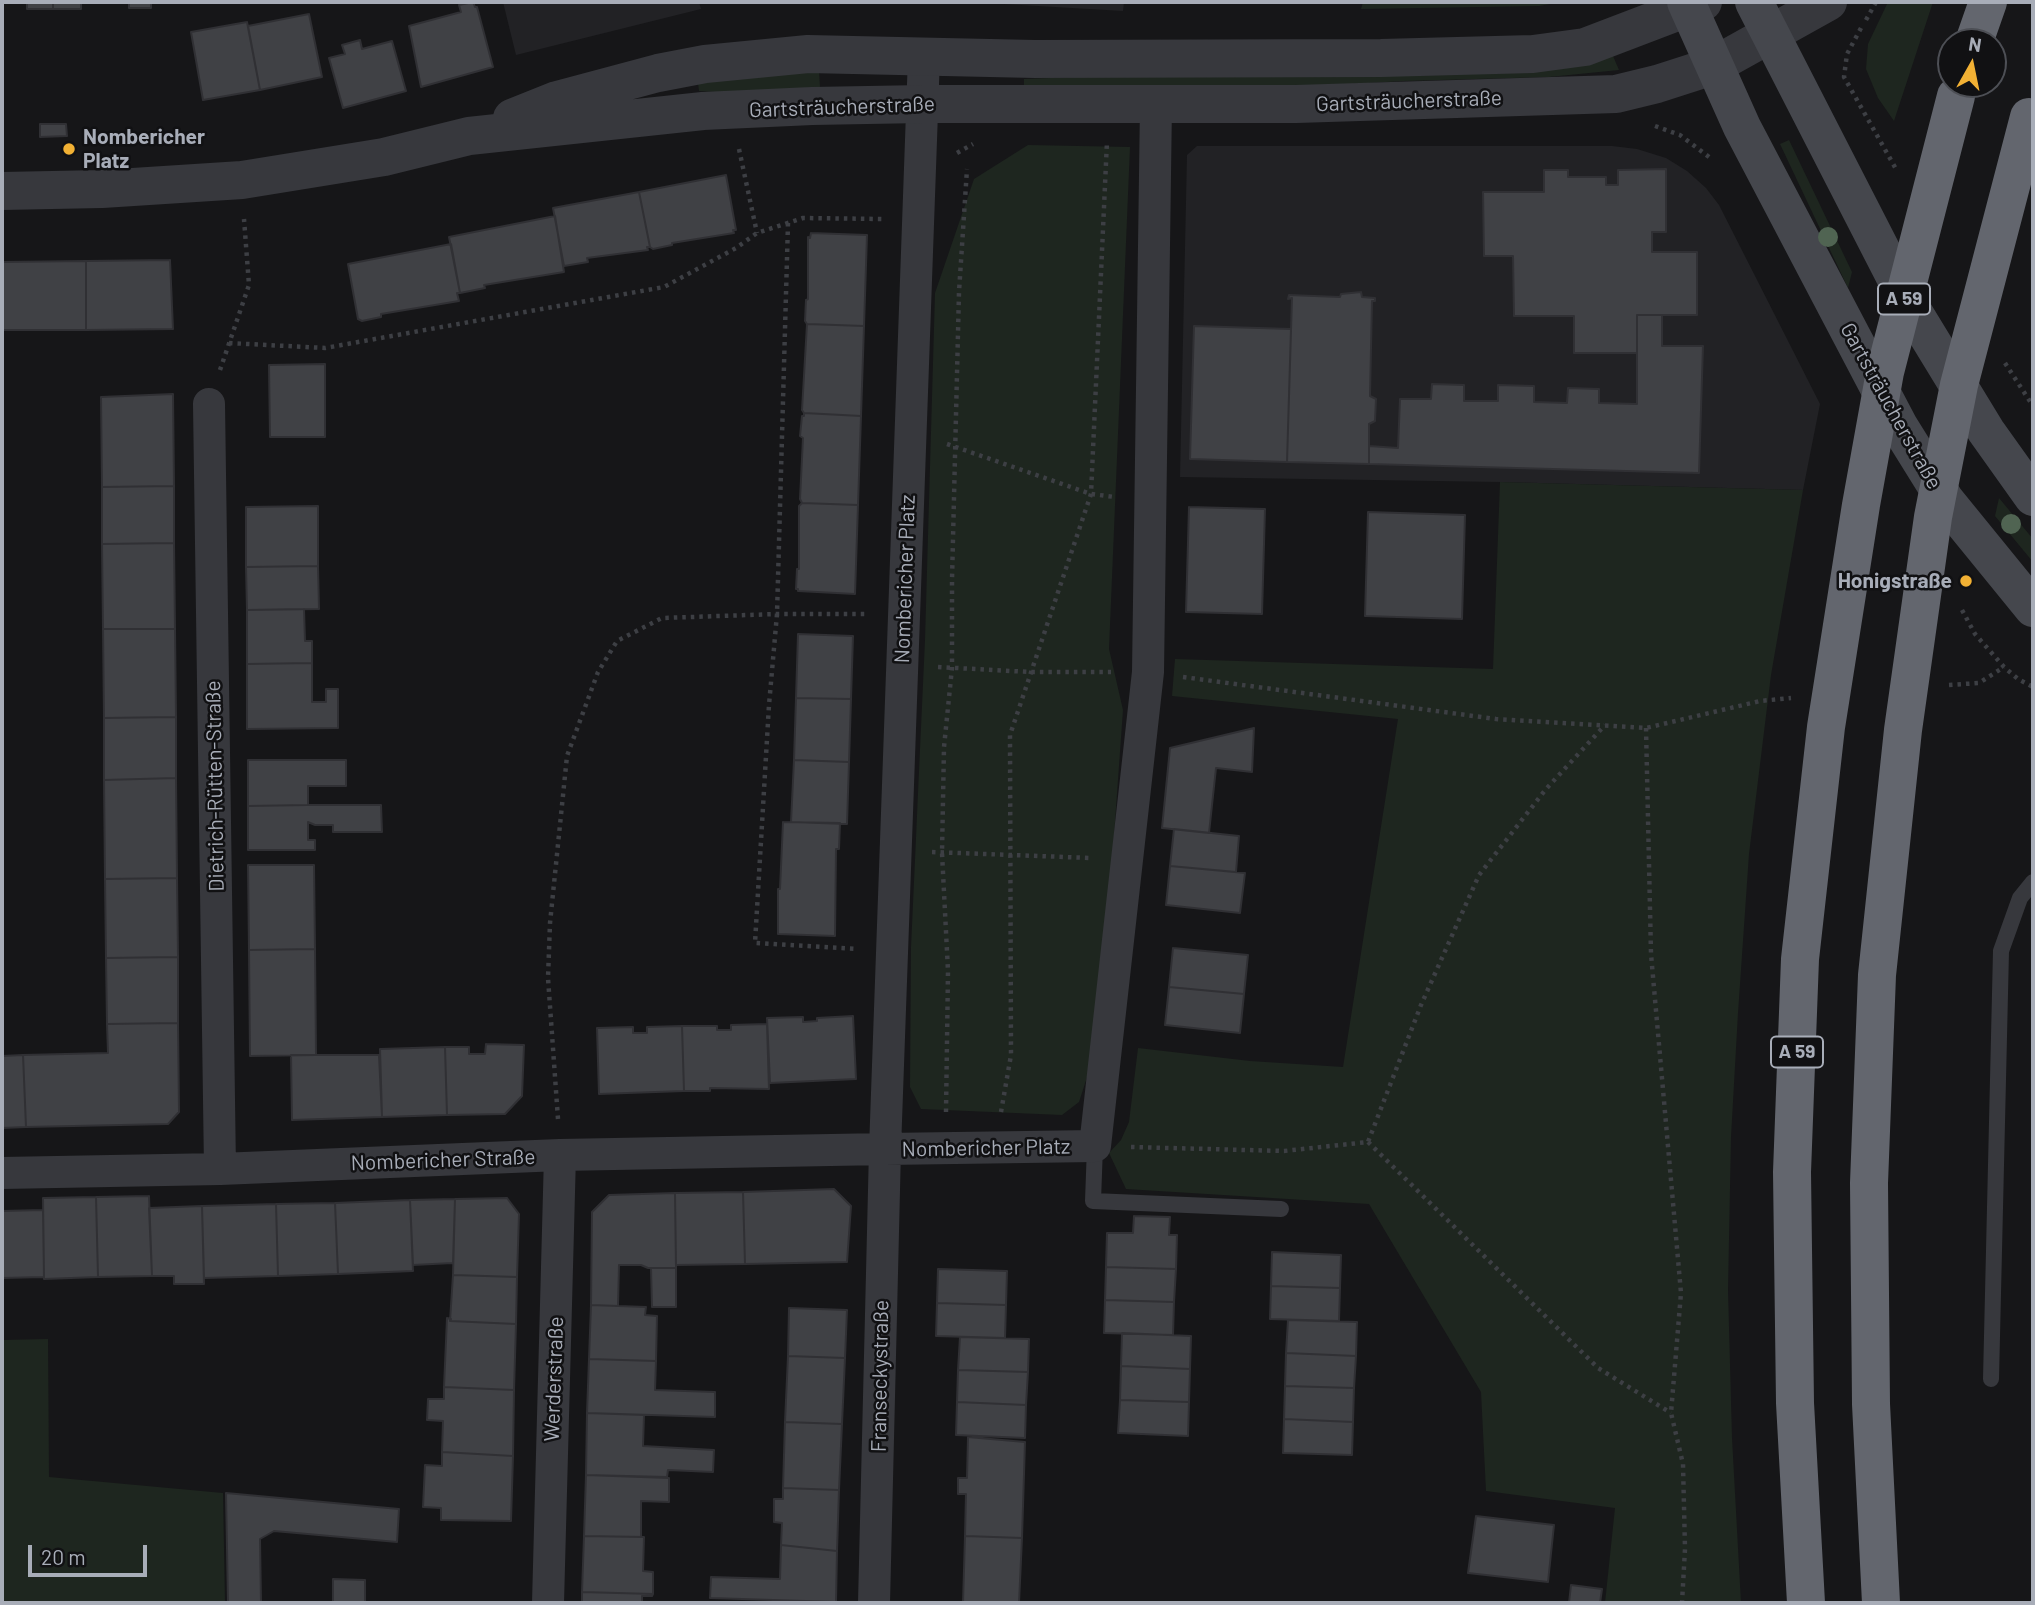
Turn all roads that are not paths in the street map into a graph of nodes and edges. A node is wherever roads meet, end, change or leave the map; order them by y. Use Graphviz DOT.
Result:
graph roads {
  1 [pos="1828,2"];
  2 [pos="1988,2"];
  3 [pos="1693,4"];
  4 [pos="1763,18"];
  5 [pos="1980,28"];
  6 [pos="924,56"];
  7 [pos="1713,66"];
  8 [pos="1956,98"];
  9 [pos="923,104"];
  10 [pos="1156,104"];
  11 [pos="2031,110"];
  12 [pos="469,136"];
  13 [pos="2,191"];
  14 [pos="209,404"];
  15 [pos="2033,497"];
  16 [pos="2033,608"];
  17 [pos="2033,882"];
  18 [pos="1095,1146"];
  19 [pos="885,1149"];
  20 [pos="561,1155"];
  21 [pos="220,1169"];
  22 [pos="2,1173"];
  23 [pos="1281,1209"];
  24 [pos="1991,1379"];
  25 [pos="548,1603"];
  26 [pos="874,1603"];
  27 [pos="1806,1603"];
  28 [pos="1881,1603"];
  1 -- 4 [label="street"];
  2 -- 5 [label="highway"];
  3 -- 6 [label="street, Gartsträucherstraße"];
  3 -- 7 [label="main road"];
  4 -- 7 [label="street"];
  4 -- 15 [label="main road"];
  6 -- 9 [label="street, Nombericher Platz"];
  6 -- 12 [label="street, Gartsträucherstraße"];
  7 -- 10 [label="street, Gartsträucherstraße"];
  7 -- 16 [label="main road, Gartsträucherstraße"];
  8 -- 27 [label="highway, A 59, bridge"];
  9 -- 10 [label="street, Gartsträucherstraße"];
  9 -- 12 [label="street, Gartsträucherstraße"];
  9 -- 19 [label="street, Nombericher Platz"];
  10 -- 18 [label="street, Nombericher Platz"];
  11 -- 28 [label="highway, bridge"];
  12 -- 13 [label="street, Gartsträucherstraße"];
  14 -- 21 [label="street, Dietrich-Rütten-Straße"];
  17 -- 24 [label="lane"];
  18 -- 19 [label="street, Nombericher Platz"];
  18 -- 23 [label="lane"];
  19 -- 20 [label="street, Nombericher Straße"];
  19 -- 26 [label="street, Franseckystraße"];
  20 -- 21 [label="street, Nombericher Straße"];
  20 -- 25 [label="street, Werderstraße"];
  21 -- 22 [label="street, Nombericher Straße"];
}
